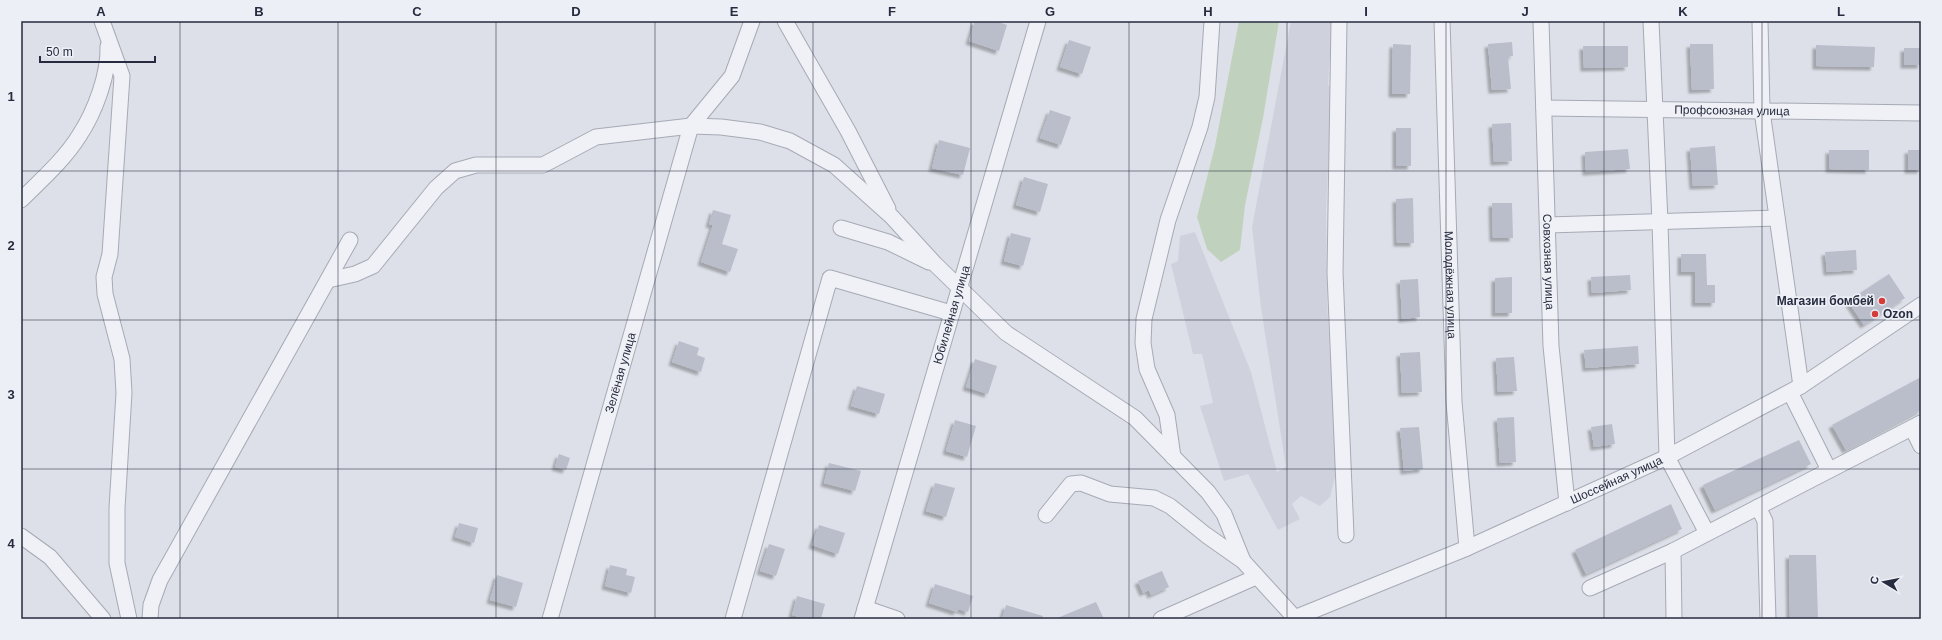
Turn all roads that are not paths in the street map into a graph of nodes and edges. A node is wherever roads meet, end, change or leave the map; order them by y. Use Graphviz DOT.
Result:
graph roads {
  1 [pos="102,21"];
  2 [pos="752,21"];
  3 [pos="785,21"];
  4 [pos="1038,21"];
  5 [pos="1212,21"];
  6 [pos="1340,21"];
  7 [pos="1442,21"];
  8 [pos="1541,21"];
  9 [pos="1651,21"];
  10 [pos="1760,21"];
  11 [pos="108,35"];
  12 [pos="1544,108"];
  13 [pos="1655,110"];
  14 [pos="1762,111"];
  15 [pos="1921,113"];
  16 [pos="691,126"];
  17 [pos="21,200"];
  18 [pos="892,216"];
  19 [pos="1777,218"];
  20 [pos="1660,222"];
  21 [pos="1548,225"];
  22 [pos="841,228"];
  23 [pos="350,240"];
  24 [pos="935,264"];
  25 [pos="328,280"];
  26 [pos="959,288"];
  27 [pos="1921,305"];
  28 [pos="951,314"];
  29 [pos="1795,389"];
  30 [pos="1916,426"];
  31 [pos="1921,446"];
  32 [pos="1173,457"];
  33 [pos="1667,457"];
  34 [pos="1829,470"];
  35 [pos="1567,503"];
  36 [pos="1758,507"];
  37 [pos="1046,515"];
  38 [pos="1707,533"];
  39 [pos="1346,535"];
  40 [pos="21,536"];
  41 [pos="1468,548"];
  42 [pos="1673,551"];
  43 [pos="1243,561"];
  44 [pos="1256,577"];
  45 [pos="1590,588"];
  46 [pos="863,614"];
  47 [pos="1294,618"];
  48 [pos="103,619"];
  49 [pos="129,619"];
  50 [pos="150,619"];
  51 [pos="550,619"];
  52 [pos="733,619"];
  53 [pos="897,619"];
  54 [pos="1161,619"];
  55 [pos="1674,619"];
  56 [pos="1768,619"];
  1 -- 11 [label="street"];
  2 -- 16 [label="street"];
  3 -- 18 [label="street"];
  4 -- 26 [label="street, Юбилейная улица"];
  5 -- 32 [label="street"];
  6 -- 39 [label="street"];
  7 -- 41 [label="street, Молодёжная улица"];
  8 -- 12 [label="street, Совхозная улица"];
  9 -- 13 [label="street"];
  10 -- 14 [label="street"];
  11 -- 17 [label="street"];
  11 -- 49 [label="street"];
  12 -- 13 [label="street, Профсоюзная улица"];
  12 -- 21 [label="street, Совхозная улица"];
  13 -- 14 [label="street, Профсоюзная улица"];
  13 -- 20 [label="street"];
  14 -- 15 [label="street, Профсоюзная улица"];
  14 -- 19 [label="street"];
  16 -- 18 [label="street"];
  16 -- 25 [label="street"];
  16 -- 51 [label="street, Зелёная улица"];
  18 -- 24 [label="street"];
  19 -- 20 [label="street"];
  19 -- 29 [label="street"];
  20 -- 21 [label="street"];
  20 -- 33 [label="street"];
  21 -- 35 [label="street, Совхозная улица"];
  22 -- 24 [label="street"];
  23 -- 25 [label="street"];
  24 -- 26 [label="street"];
  25 -- 50 [label="street"];
  26 -- 28 [label="street, Юбилейная улица"];
  26 -- 32 [label="street"];
  27 -- 29 [label="street, Шоссейная улица"];
  28 -- 46 [label="street, Юбилейная улица"];
  28 -- 52 [label="street"];
  29 -- 33 [label="street, Шоссейная улица"];
  29 -- 34 [label="street"];
  30 -- 31 [label="street"];
  30 -- 34 [label="street"];
  32 -- 43 [label="street"];
  33 -- 35 [label="street, Шоссейная улица"];
  33 -- 38 [label="street"];
  34 -- 36 [label="street"];
  35 -- 41 [label="street, Шоссейная улица"];
  36 -- 38 [label="street"];
  36 -- 56 [label="street"];
  37 -- 43 [label="street"];
  38 -- 42 [label="street"];
  40 -- 48 [label="street"];
  41 -- 47 [label="street, Шоссейная улица"];
  42 -- 45 [label="street"];
  42 -- 55 [label="street"];
  43 -- 44 [label="street"];
  44 -- 47 [label="street"];
  44 -- 54 [label="street"];
  46 -- 53 [label="street, Юбилейная улица"];
}
